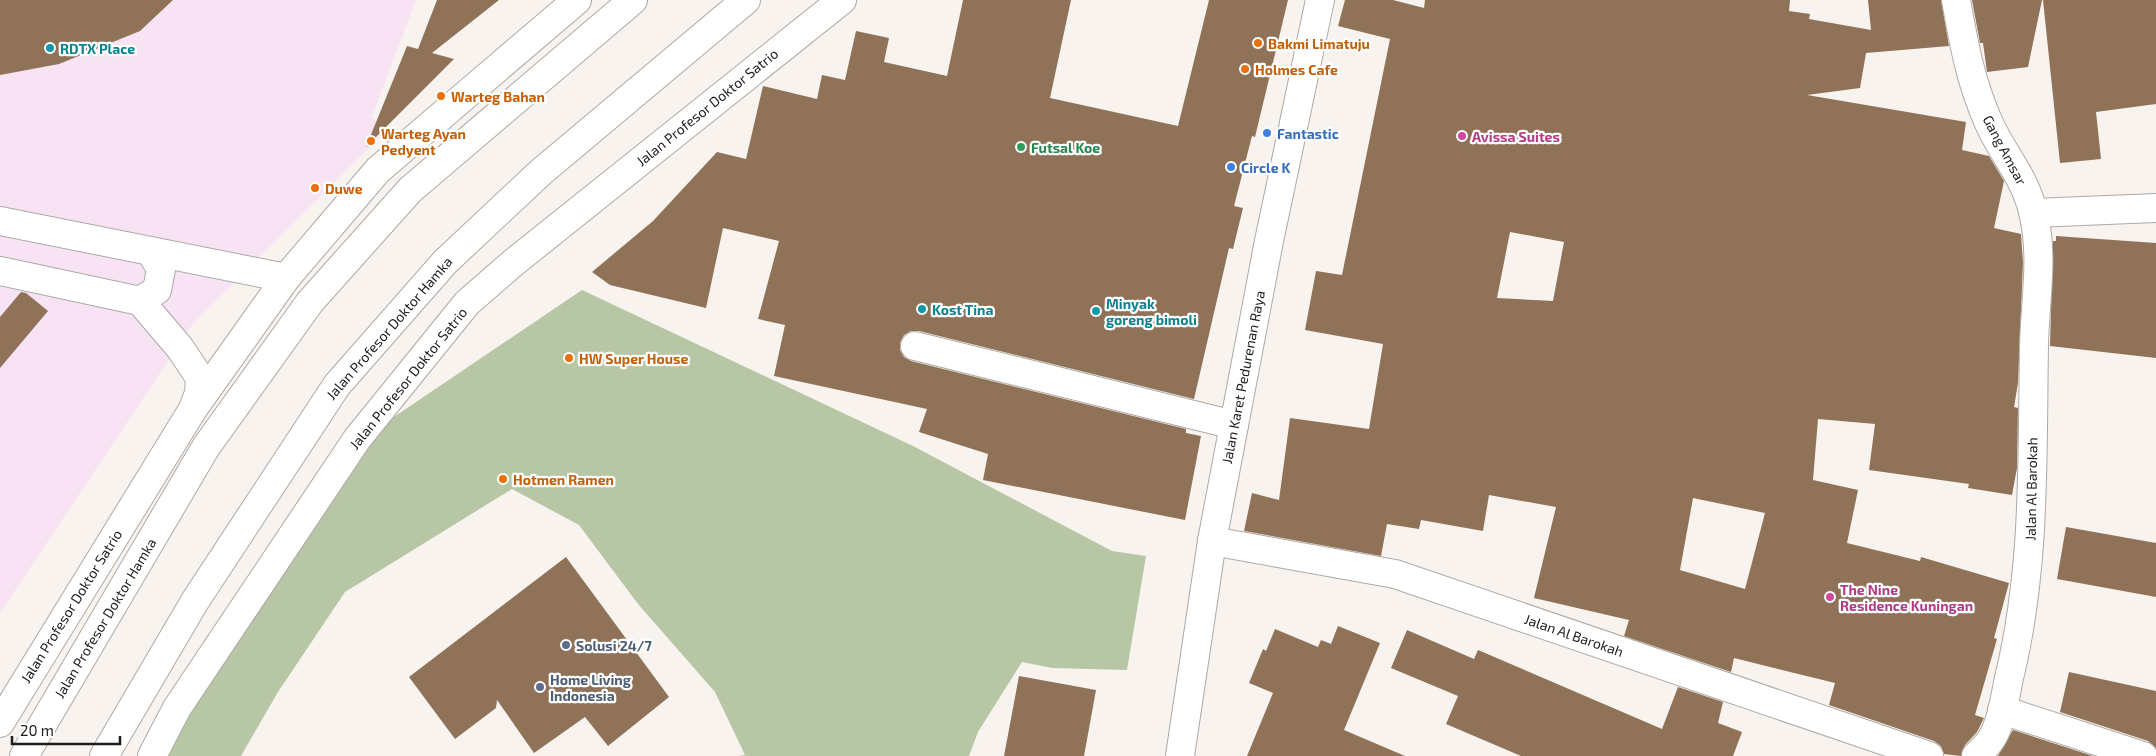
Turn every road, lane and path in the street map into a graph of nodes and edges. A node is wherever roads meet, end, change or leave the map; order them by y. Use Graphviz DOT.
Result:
graph roads {
  1 [pos="577,0"];
  2 [pos="633,0"];
  3 [pos="746,0"];
  4 [pos="842,0"];
  5 [pos="1320,0"];
  6 [pos="1956,0"];
  7 [pos="2156,208"];
  8 [pos="2034,213"];
  9 [pos="0,221"];
  10 [pos="150,251"];
  11 [pos="0,271"];
  12 [pos="286,278"];
  13 [pos="140,301"];
  14 [pos="915,346"];
  15 [pos="194,409"];
  16 [pos="1234,425"];
  17 [pos="1212,541"];
  18 [pos="2002,710"];
  19 [pos="0,722"];
  20 [pos="1887,749"];
  21 [pos="24,756"];
  22 [pos="104,756"];
  23 [pos="152,756"];
  24 [pos="1180,756"];
  25 [pos="1929,756"];
  26 [pos="1976,756"];
  27 [pos="2143,756"];
  1 -- 12 [label="main road, Jalan Profesor Doktor Satrio"];
  2 -- 21 [label="main road, Jalan Profesor Doktor Hamka"];
  3 -- 22 [label="main road, Jalan Profesor Doktor Hamka"];
  4 -- 23 [label="main road, Jalan Profesor Doktor Satrio"];
  5 -- 16 [label="main road, Jalan Karet Pedurenan Raya"];
  6 -- 8 [label="main road, Gang Amsar"];
  7 -- 8 [label="main road"];
  8 -- 18 [label="main road, Jalan Al Barokah"];
  9 -- 10 [label="main road"];
  10 -- 12 [label="main road"];
  10 -- 13 [label="main road"];
  11 -- 13 [label="main road"];
  12 -- 15 [label="main road, Jalan Profesor Doktor Satrio"];
  13 -- 15 [label="main road"];
  14 -- 16 [label="main road"];
  15 -- 19 [label="main road, Jalan Profesor Doktor Satrio"];
  16 -- 17 [label="main road, Jalan Karet Pedurenan Raya"];
  17 -- 20 [label="main road, Jalan Al Barokah"];
  17 -- 24 [label="main road, Jalan Karet Pedurenan Raya"];
  18 -- 26 [label="main road, Jalan Al Barokah"];
  18 -- 27 [label="main road"];
  20 -- 25 [label="main road, Jalan Al Barokah"];
}
